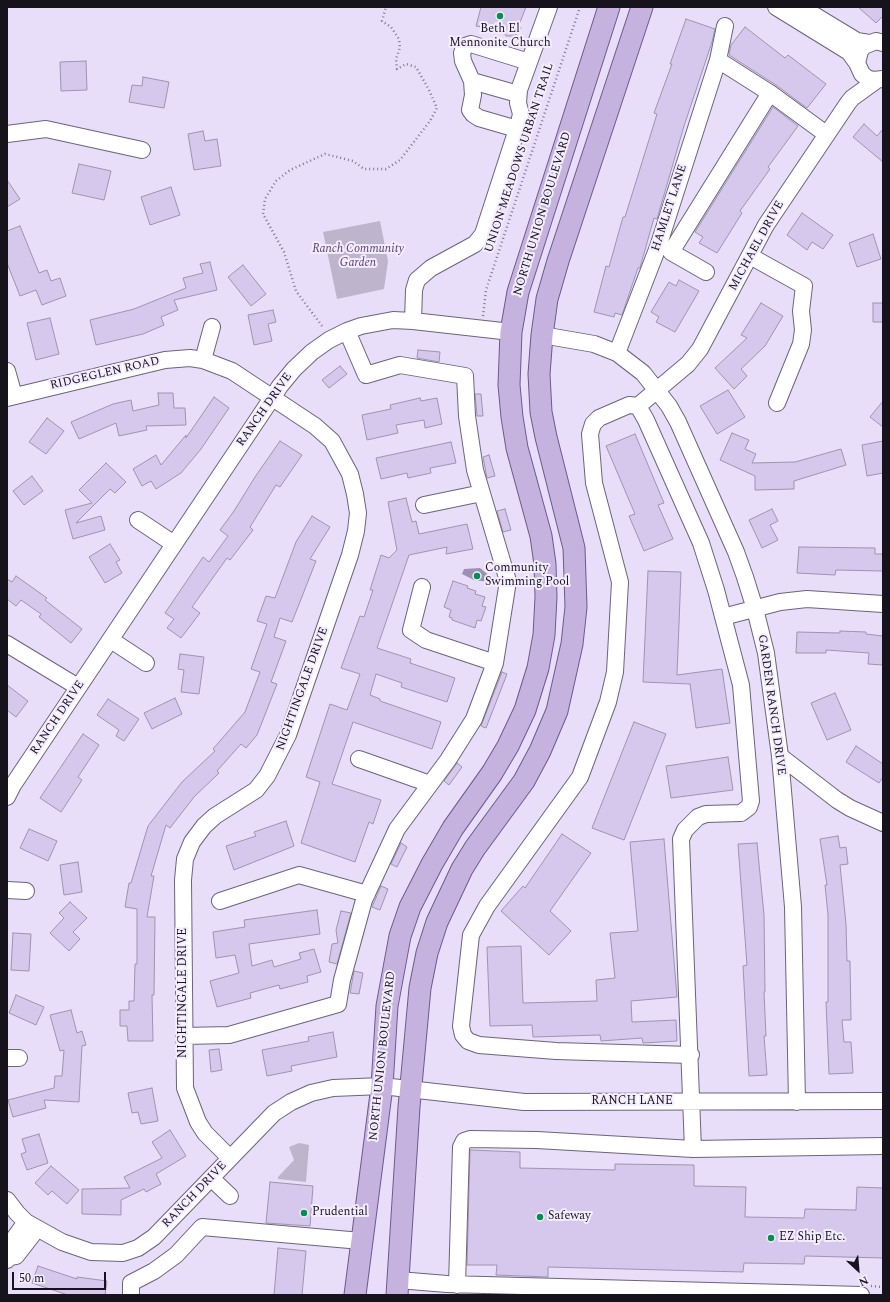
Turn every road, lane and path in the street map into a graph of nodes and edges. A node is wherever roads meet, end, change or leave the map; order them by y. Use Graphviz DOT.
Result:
graph roads {
  1 [pos="386,7"];
  2 [pos="549,7"];
  3 [pos="580,7"];
  4 [pos="609,7"];
  5 [pos="642,7"];
  6 [pos="776,7"];
  7 [pos="801,7"];
  8 [pos="725,26"];
  9 [pos="878,42"];
  10 [pos="718,60"];
  11 [pos="529,62"];
  12 [pos="858,66"];
  13 [pos="880,80"];
  14 [pos="472,81"];
  15 [pos="770,93"];
  16 [pos="518,94"];
  17 [pos="852,98"];
  18 [pos="517,130"];
  19 [pos="7,134"];
  20 [pos="826,134"];
  21 [pos="142,150"];
  22 [pos="664,249"];
  23 [pos="750,256"];
  24 [pos="706,272"];
  25 [pos="483,316"];
  26 [pos="413,321"];
  27 [pos="212,326"];
  28 [pos="322,326"];
  29 [pos="347,331"];
  30 [pos="511,332"];
  31 [pos="542,335"];
  32 [pos="617,353"];
  33 [pos="204,360"];
  34 [pos="7,371"];
  35 [pos="658,390"];
  36 [pos="10,397"];
  37 [pos="272,398"];
  38 [pos="777,403"];
  39 [pos="638,406"];
  40 [pos="482,493"];
  41 [pos="424,504"];
  42 [pos="138,520"];
  43 [pos="174,544"];
  44 [pos="422,587"];
  45 [pos="883,604"];
  46 [pos="755,609"];
  47 [pos="723,617"];
  48 [pos="111,640"];
  49 [pos="7,644"];
  50 [pos="146,663"];
  51 [pos="495,663"];
  52 [pos="78,687"];
  53 [pos="780,756"];
  54 [pos="359,758"];
  55 [pos="430,784"];
  56 [pos="7,797"];
  57 [pos="883,822"];
  58 [pos="7,890"];
  59 [pos="26,891"];
  60 [pos="367,894"];
  61 [pos="220,901"];
  62 [pos="184,1036"];
  63 [pos="691,1055"];
  64 [pos="382,1086"];
  65 [pos="411,1089"];
  66 [pos="883,1101"];
  67 [pos="692,1102"];
  68 [pos="797,1102"];
  69 [pos="883,1146"];
  70 [pos="693,1149"];
  71 [pos="230,1158"];
  72 [pos="212,1178"];
  73 [pos="230,1196"];
  74 [pos="7,1200"];
  75 [pos="32,1225"];
  76 [pos="361,1241"];
  77 [pos="8,1254"];
  78 [pos="457,1285"];
  79 [pos="398,1287"];
  80 [pos="883,1287"];
  81 [pos="864,1290"];
  82 [pos="131,1295"];
  83 [pos="355,1295"];
  1 -- 28 [label="path"];
  2 -- 11 [label="street"];
  3 -- 25 [label="path, UNION MEADOWS URBAN TRAIL"];
  4 -- 30 [label="main road, NORTH UNION BOULEVARD"];
  5 -- 31 [label="main road"];
  6 -- 12 [label="street"];
  7 -- 9 [label="street"];
  8 -- 10 [label="street, HAMLET LANE"];
  9 -- 12 [label="street, MICHAEL DRIVE"];
  10 -- 15 [label="street"];
  10 -- 22 [label="street, HAMLET LANE"];
  11 -- 14 [label="street"];
  11 -- 16 [label="street"];
  12 -- 13 [label="street"];
  12 -- 17 [label="street, MICHAEL DRIVE"];
  13 -- 17 [label="street, MICHAEL DRIVE"];
  14 -- 16 [label="street"];
  14 -- 18 [label="street"];
  15 -- 20 [label="street"];
  15 -- 22 [label="street"];
  16 -- 18 [label="street"];
  17 -- 20 [label="street, MICHAEL DRIVE"];
  18 -- 26 [label="street"];
  19 -- 21 [label="street"];
  20 -- 23 [label="street, MICHAEL DRIVE"];
  22 -- 24 [label="street"];
  22 -- 32 [label="street, HAMLET LANE"];
  23 -- 35 [label="street, MICHAEL DRIVE"];
  23 -- 38 [label="street"];
  26 -- 29 [label="street, RANCH DRIVE"];
  26 -- 30 [label="street, RANCH DRIVE"];
  27 -- 33 [label="street"];
  29 -- 37 [label="street, RANCH DRIVE"];
  29 -- 40 [label="street"];
  30 -- 64 [label="main road, NORTH UNION BOULEVARD"];
  31 -- 32 [label="street, GARDEN RANCH DRIVE"];
  31 -- 65 [label="main road"];
  32 -- 35 [label="street, GARDEN RANCH DRIVE"];
  33 -- 36 [label="street, RIDGEGLEN ROAD"];
  33 -- 37 [label="street, RIDGEGLEN ROAD"];
  34 -- 36 [label="street"];
  35 -- 39 [label="street, MICHAEL DRIVE"];
  35 -- 46 [label="street, GARDEN RANCH DRIVE"];
  37 -- 43 [label="street, RANCH DRIVE"];
  37 -- 62 [label="street, NIGHTINGALE DRIVE"];
  39 -- 47 [label="street"];
  39 -- 63 [label="street"];
  40 -- 41 [label="street"];
  40 -- 51 [label="street"];
  42 -- 43 [label="street"];
  43 -- 48 [label="street, RANCH DRIVE"];
  44 -- 51 [label="street"];
  45 -- 46 [label="street"];
  46 -- 47 [label="street"];
  46 -- 53 [label="street, GARDEN RANCH DRIVE"];
  47 -- 63 [label="street"];
  48 -- 50 [label="street"];
  48 -- 52 [label="street, RANCH DRIVE"];
  49 -- 52 [label="street"];
  51 -- 55 [label="street"];
  52 -- 56 [label="street, RANCH DRIVE"];
  53 -- 57 [label="street"];
  53 -- 68 [label="street, GARDEN RANCH DRIVE"];
  54 -- 55 [label="street"];
  55 -- 60 [label="street"];
  58 -- 59 [label="street"];
  60 -- 61 [label="street"];
  60 -- 62 [label="street"];
  62 -- 71 [label="street, NIGHTINGALE DRIVE"];
  63 -- 67 [label="street"];
  64 -- 65 [label="street, RANCH LANE"];
  64 -- 71 [label="street, RANCH DRIVE"];
  64 -- 76 [label="main road, NORTH UNION BOULEVARD"];
  65 -- 67 [label="street, RANCH LANE"];
  65 -- 79 [label="main road"];
  66 -- 68 [label="street, RANCH LANE"];
  67 -- 68 [label="street, RANCH LANE"];
  67 -- 70 [label="street"];
  69 -- 70 [label="street"];
  70 -- 78 [label="street"];
  71 -- 72 [label="street, RANCH DRIVE"];
  72 -- 73 [label="street"];
  72 -- 75 [label="street, RANCH DRIVE"];
  74 -- 75 [label="street, RANCH DRIVE"];
  75 -- 77 [label="street"];
  76 -- 82 [label="street"];
  76 -- 83 [label="main road, NORTH UNION BOULEVARD"];
  78 -- 79 [label="street"];
  78 -- 81 [label="street"];
  80 -- 81 [label="path"];
}
